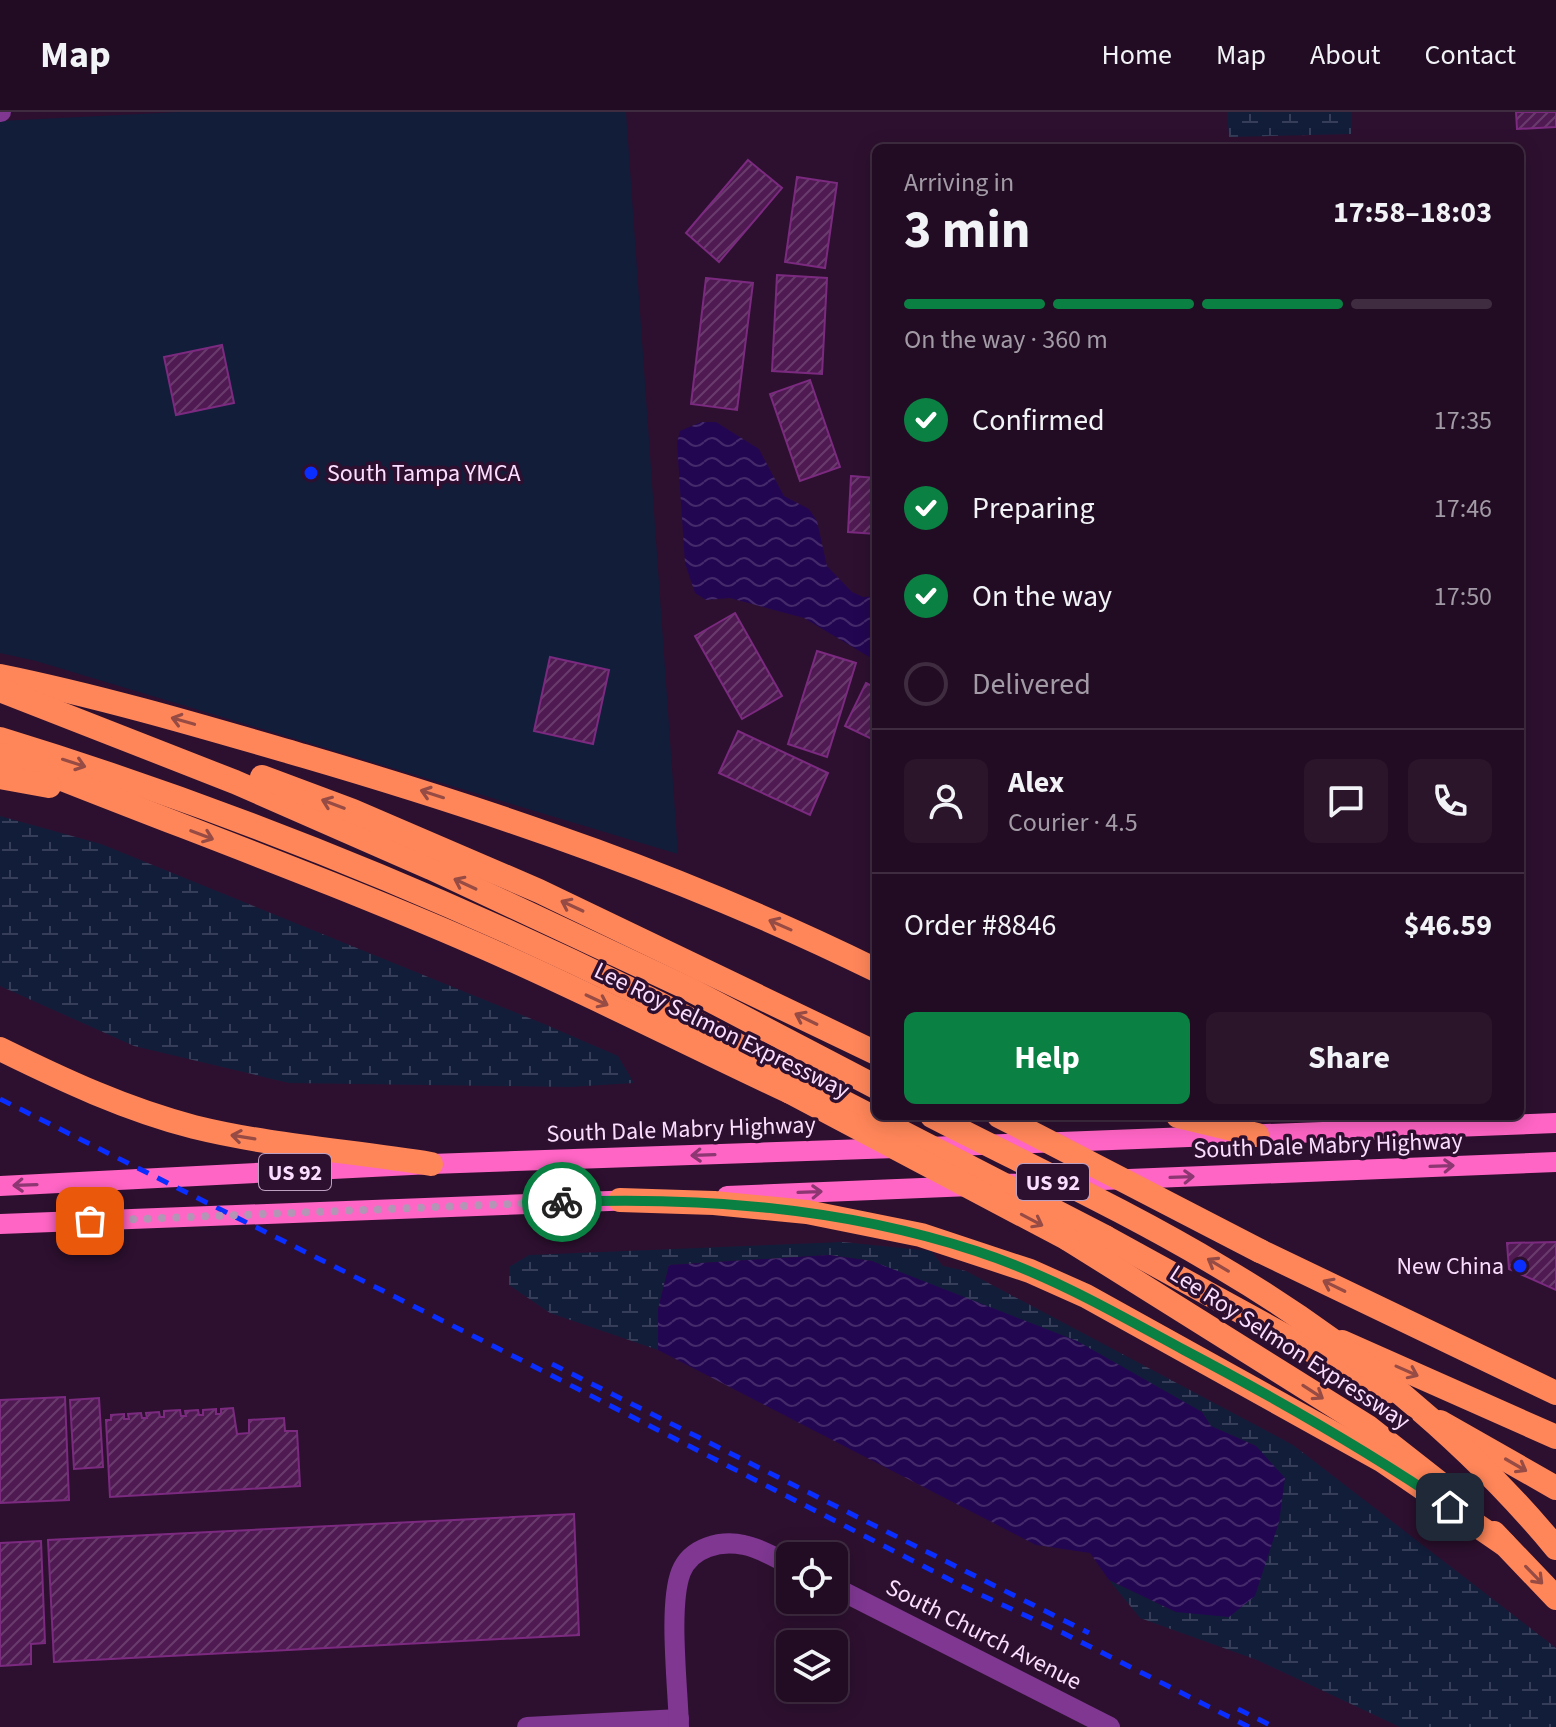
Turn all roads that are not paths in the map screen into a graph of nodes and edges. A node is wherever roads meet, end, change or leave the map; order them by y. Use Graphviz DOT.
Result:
graph roads {
  1 [pos="0,676"];
  2 [pos="0,687"];
  3 [pos="0,739"];
  4 [pos="0,754"];
  5 [pos="0,777"];
  6 [pos="160,819"];
  7 [pos="872,968"];
  8 [pos="0,1049"];
  9 [pos="872,1051"];
  10 [pos="868,1084"];
  11 [pos="872,1117"];
  12 [pos="878,1120"];
  13 [pos="940,1120"];
  14 [pos="1007,1120"];
  15 [pos="1195,1120"];
  16 [pos="1556,1123"];
  17 [pos="1257,1135"];
  18 [pos="1556,1162"];
  19 [pos="431,1164"];
  20 [pos="0,1186"];
  21 [pos="620,1200"];
  22 [pos="0,1224"];
  23 [pos="1105,1237"];
  24 [pos="1556,1393"];
  25 [pos="1556,1437"];
  26 [pos="1556,1488"];
  27 [pos="1504,1544"];
  28 [pos="1556,1548"];
  29 [pos="776,1558"];
  30 [pos="848,1594"];
  31 [pos="1556,1598"];
  32 [pos="679,1723"];
  33 [pos="527,1727"];
  34 [pos="1110,1727"];
  7 -- 1 [label="highway, one-way"];
  9 -- 2 [label="highway, one-way"];
  10 -- 2 [label="highway, Lee Roy Selmon Expressway, one-way"];
  3 -- 11 [label="highway, one-way, bridge"];
  4 -- 6 [label="highway, Lee Roy Selmon Expressway"];
  5 -- 6 [label="highway"];
  6 -- 27 [label="highway, Lee Roy Selmon Expressway, one-way, bridge"];
  19 -- 8 [label="highway, one-way"];
  12 -- 23 [label="highway, one-way, bridge"];
  28 -- 13 [label="highway, Lee Roy Selmon Expressway, one-way, bridge"];
  24 -- 14 [label="highway, one-way, bridge"];
  15 -- 17 [label="highway"];
  16 -- 17 [label="main road, South Dale Mabry Highway / US 92"];
  17 -- 19 [label="main road, South Dale Mabry Highway / US 92, one-way"];
  21 -- 18 [label="main road, South Dale Mabry Highway / US 92, one-way"];
  19 -- 20 [label="main road, South Dale Mabry Highway / US 92, one-way"];
  21 -- 22 [label="main road, South Dale Mabry Highway / US 92"];
  21 -- 27 [label="highway"];
  23 -- 25 [label="highway, one-way"];
  23 -- 26 [label="highway, one-way"];
  27 -- 31 [label="highway, Lee Roy Selmon Expressway, one-way"];
  29 -- 32 [label="street"];
  30 -- 34 [label="street, South Church Avenue"];
  32 -- 33 [label="street"];
}
